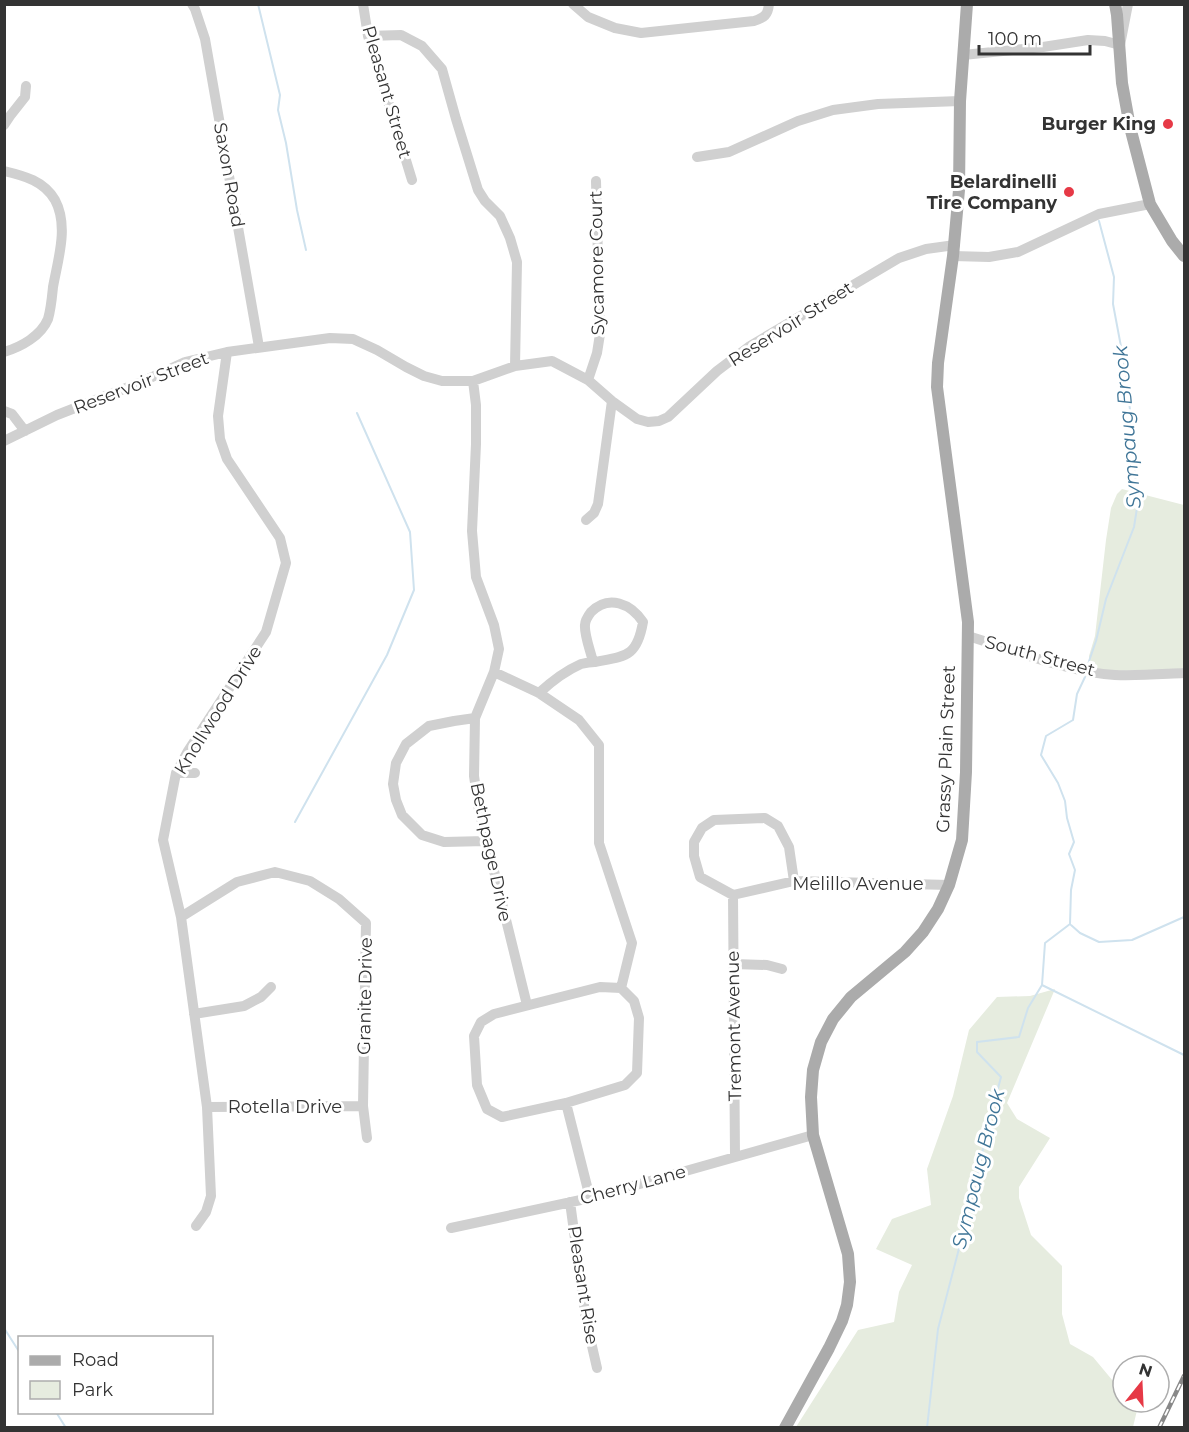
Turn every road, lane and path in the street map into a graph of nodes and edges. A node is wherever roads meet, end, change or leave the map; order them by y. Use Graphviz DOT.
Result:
graph roads {
  1 [pos="192,4"];
  2 [pos="363,4"];
  3 [pos="573,4"];
  4 [pos="769,4"];
  5 [pos="967,4"];
  6 [pos="1115,4"];
  7 [pos="1128,4"];
  8 [pos="368,36"];
  9 [pos="1120,45"];
  10 [pos="963,55"];
  11 [pos="26,86"];
  12 [pos="960,100"];
  13 [pos="4,125"];
  14 [pos="697,157"];
  15 [pos="4,171"];
  16 [pos="412,180"];
  17 [pos="596,181"];
  18 [pos="1150,204"];
  19 [pos="954,250"];
  20 [pos="1185,256"];
  21 [pos="259,347"];
  22 [pos="4,352"];
  23 [pos="227,352"];
  24 [pos="515,366"];
  25 [pos="588,380"];
  26 [pos="473,381"];
  27 [pos="612,401"];
  28 [pos="4,411"];
  29 [pos="25,431"];
  30 [pos="4,441"];
  31 [pos="586,520"];
  32 [pos="968,636"];
  33 [pos="593,662"];
  34 [pos="494,672"];
  35 [pos="1185,673"];
  36 [pos="539,693"];
  37 [pos="475,718"];
  38 [pos="176,773"];
  39 [pos="195,773"];
  40 [pos="486,841"];
  41 [pos="794,881"];
  42 [pos="949,885"];
  43 [pos="733,895"];
  44 [pos="181,917"];
  45 [pos="734,964"];
  46 [pos="782,969"];
  47 [pos="271,987"];
  48 [pos="621,988"];
  49 [pos="527,1005"];
  50 [pos="194,1014"];
  51 [pos="566,1102"];
  52 [pos="363,1106"];
  53 [pos="207,1107"];
  54 [pos="813,1135"];
  55 [pos="367,1138"];
  56 [pos="735,1157"];
  57 [pos="591,1198"];
  58 [pos="570,1202"];
  59 [pos="196,1226"];
  60 [pos="451,1228"];
  61 [pos="597,1368"];
  62 [pos="785,1428"];
  1 -- 21 [label="street, Saxon Road"];
  2 -- 8 [label="street, Pleasant Street"];
  3 -- 4 [label="street"];
  5 -- 10 [label="main road, Grassy Plain Street"];
  6 -- 9 [label="main road"];
  7 -- 9 [label="street"];
  8 -- 16 [label="street, Pleasant Street"];
  8 -- 24 [label="street"];
  9 -- 10 [label="street"];
  9 -- 18 [label="main road"];
  10 -- 12 [label="main road, Grassy Plain Street"];
  11 -- 13 [label="street"];
  12 -- 14 [label="street"];
  12 -- 19 [label="main road, Grassy Plain Street"];
  15 -- 22 [label="street"];
  17 -- 25 [label="street, Sycamore Court"];
  18 -- 19 [label="street, Reservoir Street"];
  18 -- 20 [label="main road"];
  19 -- 27 [label="street, Reservoir Street"];
  19 -- 32 [label="main road, Grassy Plain Street"];
  21 -- 23 [label="street, Reservoir Street"];
  21 -- 26 [label="street, Reservoir Street"];
  23 -- 29 [label="street, Reservoir Street"];
  23 -- 38 [label="street, Knollwood Drive"];
  24 -- 25 [label="street, Reservoir Street"];
  24 -- 26 [label="street, Reservoir Street"];
  25 -- 27 [label="street, Reservoir Street"];
  26 -- 34 [label="street, Bethpage Drive"];
  27 -- 31 [label="street"];
  28 -- 29 [label="street"];
  29 -- 30 [label="street, Reservoir Street"];
  32 -- 35 [label="street, South Street"];
  32 -- 42 [label="main road, Grassy Plain Street"];
  33 -- 33 [label="street"];
  33 -- 36 [label="street"];
  34 -- 36 [label="street"];
  34 -- 37 [label="street, Bethpage Drive"];
  36 -- 48 [label="street"];
  37 -- 40 [label="street, Bethpage Drive"];
  37 -- 40 [label="street"];
  38 -- 39 [label="street"];
  38 -- 44 [label="street, Knollwood Drive"];
  40 -- 49 [label="street, Bethpage Drive"];
  41 -- 42 [label="street, Melillo Avenue"];
  41 -- 43 [label="street, Melillo Avenue"];
  41 -- 43 [label="street"];
  42 -- 54 [label="main road, Grassy Plain Street"];
  43 -- 45 [label="street, Tremont Avenue"];
  44 -- 50 [label="street, Knollwood Drive"];
  44 -- 52 [label="street, Granite Drive"];
  45 -- 46 [label="street"];
  45 -- 56 [label="street, Tremont Avenue"];
  47 -- 50 [label="street"];
  48 -- 49 [label="street"];
  48 -- 51 [label="street"];
  49 -- 51 [label="street"];
  50 -- 53 [label="street, Knollwood Drive"];
  51 -- 57 [label="street"];
  52 -- 53 [label="street, Rotella Drive"];
  52 -- 55 [label="street, Granite Drive"];
  53 -- 59 [label="street, Knollwood Drive"];
  54 -- 56 [label="street, Cherry Lane"];
  54 -- 62 [label="main road, Grassy Plain Street"];
  56 -- 57 [label="street, Cherry Lane"];
  57 -- 58 [label="street, Cherry Lane"];
  58 -- 60 [label="street, Cherry Lane"];
  58 -- 61 [label="street, Pleasant Rise"];
}
